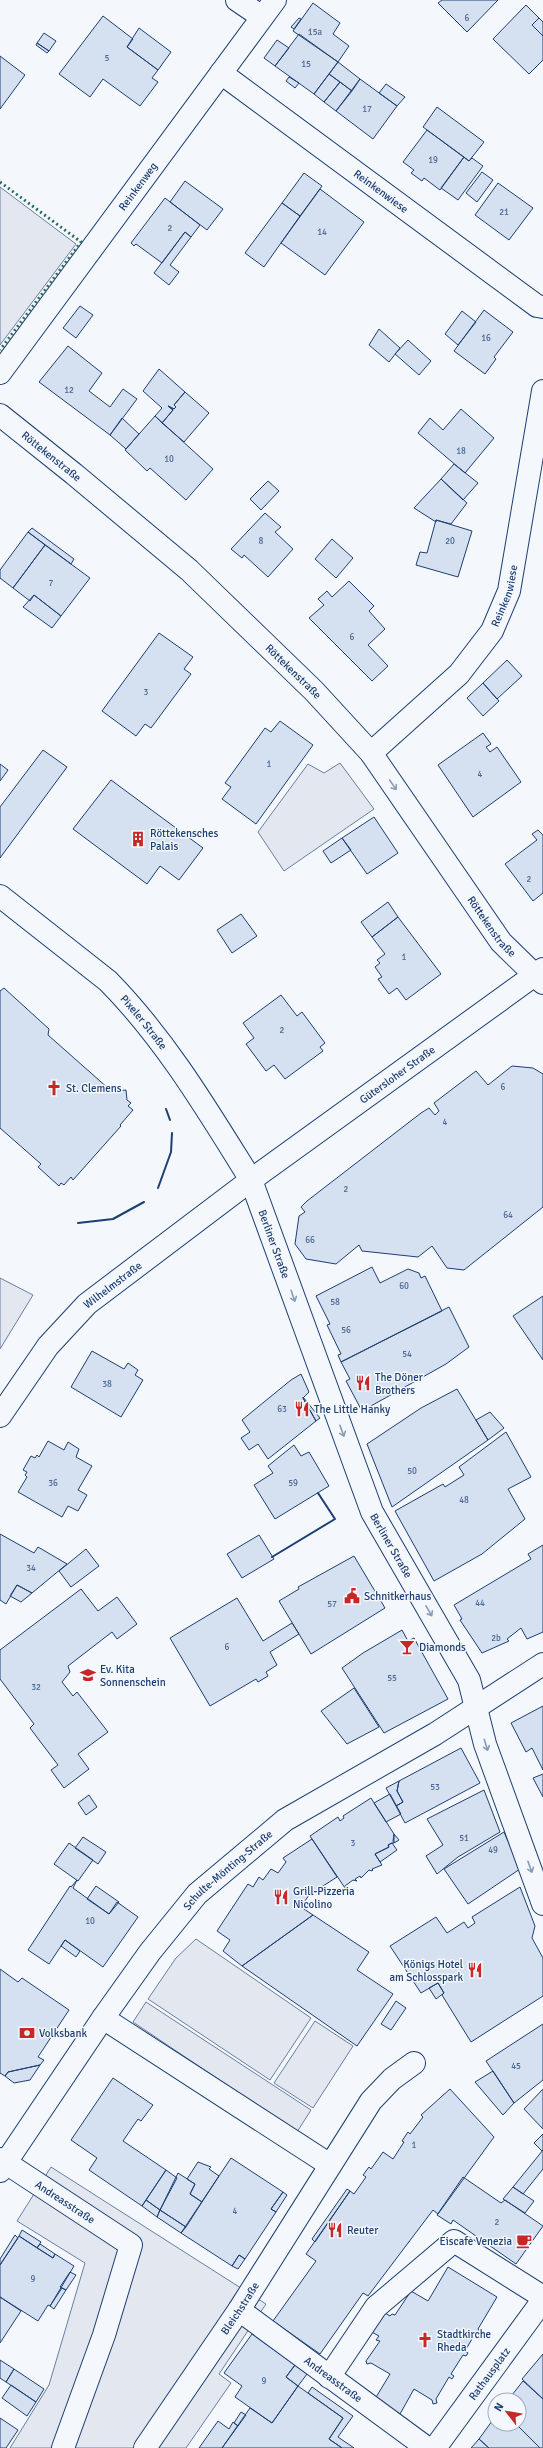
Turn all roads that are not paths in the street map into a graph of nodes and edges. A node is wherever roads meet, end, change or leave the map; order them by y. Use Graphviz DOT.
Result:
graph roads {
  1 [pos="237,0"];
  2 [pos="275,0"];
  3 [pos="262,18"];
  4 [pos="221,73"];
  5 [pos="543,307"];
  6 [pos="0,373"];
  7 [pos="543,391"];
  8 [pos="0,415"];
  9 [pos="371,753"];
  10 [pos="0,896"];
  11 [pos="540,975"];
  12 [pos="251,1180"];
  13 [pos="0,1416"];
  14 [pos="543,1664"];
  15 [pos="477,1707"];
  16 [pos="543,1904"];
  17 [pos="104,2018"];
  18 [pos="414,2063"];
  19 [pos="2,2164"];
  20 [pos="330,2165"];
  21 [pos="543,2299"];
  22 [pos="239,2310"];
  23 [pos="329,2377"];
  24 [pos="63,2448"];
  25 [pos="145,2448"];
  26 [pos="427,2448"];
  27 [pos="435,2448"];
  1 -- 3 [label="street"];
  2 -- 3 [label="street, Reinkenweg"];
  3 -- 4 [label="street, Reinkenweg"];
  4 -- 5 [label="street, Reinkenwiese"];
  4 -- 6 [label="street, Reinkenweg"];
  7 -- 9 [label="street, Reinkenwiese"];
  8 -- 9 [label="street, Röttekenstraße"];
  9 -- 11 [label="street, Röttekenstraße, one-way"];
  10 -- 12 [label="street, Pixeler Straße"];
  11 -- 12 [label="street, Gütersloher Straße"];
  12 -- 13 [label="street, Wilhelmstraße"];
  12 -- 15 [label="street, Berliner Straße, one-way"];
  14 -- 15 [label="street, Schulte-Mönting-Straße"];
  15 -- 16 [label="street, Berliner Straße, one-way"];
  15 -- 17 [label="street, Schulte-Mönting-Straße"];
  17 -- 19 [label="street, Schulte-Mönting-Straße"];
  17 -- 20 [label="street"];
  18 -- 20 [label="street, Bleichstraße"];
  19 -- 24 [label="street, Andreasstraße"];
  20 -- 22 [label="street, Bleichstraße"];
  21 -- 23 [label="street"];
  21 -- 27 [label="street, Rathausplatz"];
  22 -- 23 [label="street, Andreasstraße"];
  22 -- 25 [label="street, Bleichstraße"];
  23 -- 26 [label="street, Andreasstraße"];
}
